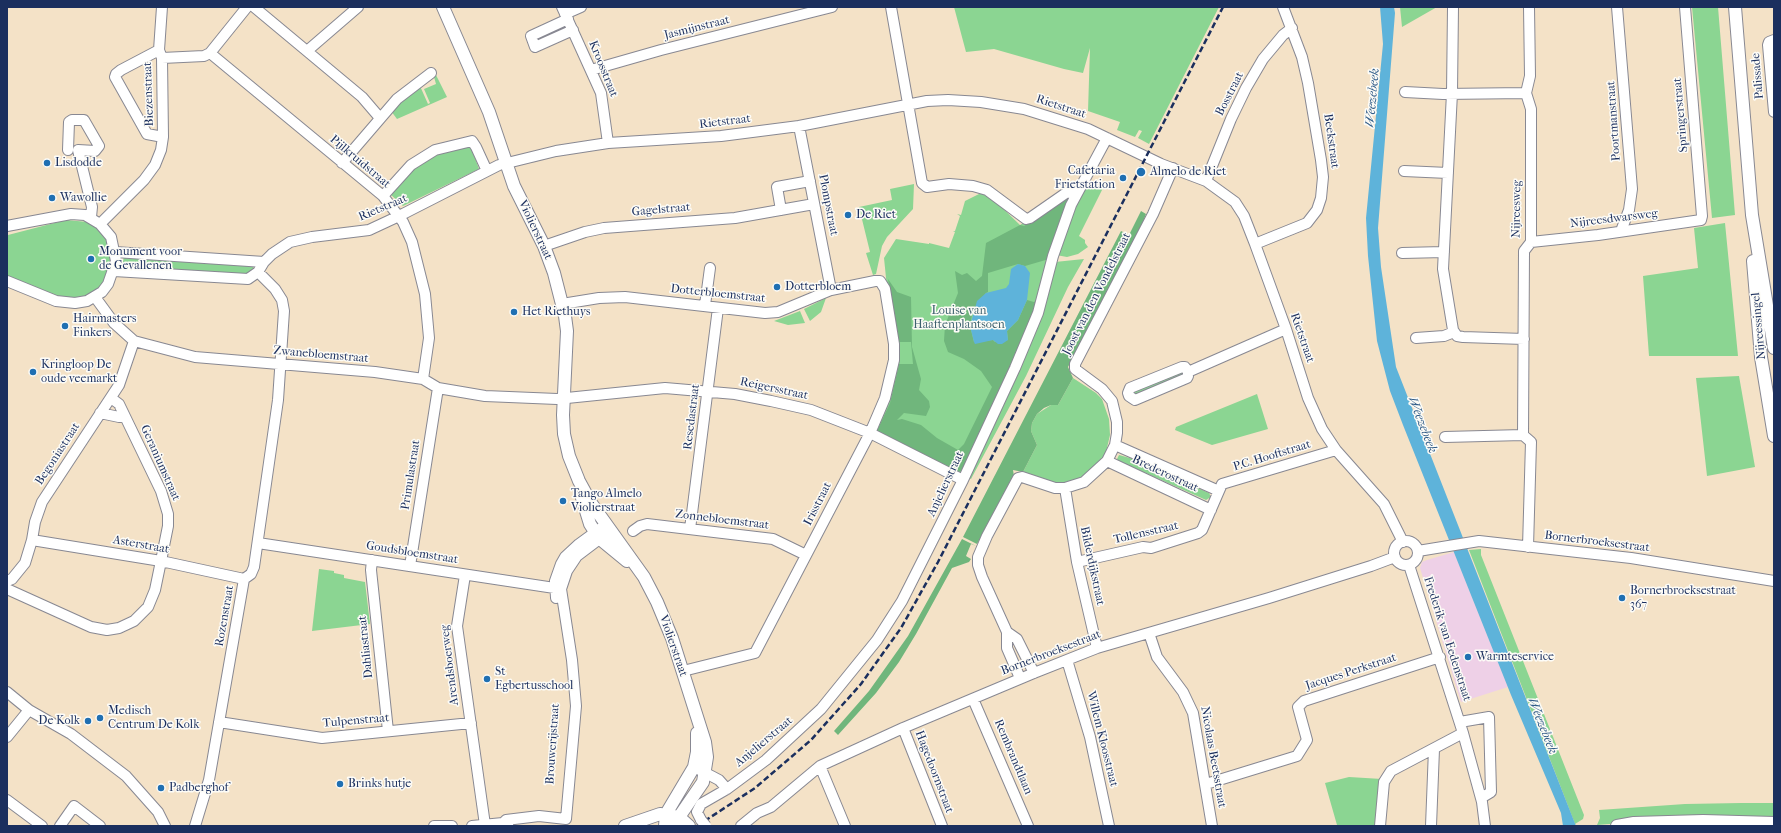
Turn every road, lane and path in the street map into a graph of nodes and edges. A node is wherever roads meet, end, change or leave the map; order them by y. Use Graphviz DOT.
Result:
graph roads {
  1 [pos="162,7"];
  2 [pos="247,7"];
  3 [pos="254,7"];
  4 [pos="358,7"];
  5 [pos="443,7"];
  6 [pos="581,7"];
  7 [pos="832,7"];
  8 [pos="891,7"];
  9 [pos="1283,7"];
  10 [pos="1453,7"];
  11 [pos="1529,7"];
  12 [pos="1617,7"];
  13 [pos="1685,7"];
  14 [pos="1735,7"];
  15 [pos="565,13"];
  16 [pos="1292,28"];
  17 [pos="572,30"];
  18 [pos="1774,40"];
  19 [pos="307,51"];
  20 [pos="210,53"];
  21 [pos="160,54"];
  22 [pos="591,70"];
  23 [pos="432,73"];
  24 [pos="1405,92"];
  25 [pos="1452,93"];
  26 [pos="1526,93"];
  27 [pos="908,105"];
  28 [pos="1774,112"];
  29 [pos="380,118"];
  30 [pos="798,126"];
  31 [pos="163,137"];
  32 [pos="1107,138"];
  33 [pos="608,143"];
  34 [pos="68,150"];
  35 [pos="505,162"];
  36 [pos="342,163"];
  37 [pos="1173,168"];
  38 [pos="486,171"];
  39 [pos="1404,171"];
  40 [pos="1448,173"];
  41 [pos="810,181"];
  42 [pos="1206,181"];
  43 [pos="1078,191"];
  44 [pos="383,196"];
  45 [pos="814,204"];
  46 [pos="781,210"];
  47 [pos="1752,215"];
  48 [pos="399,216"];
  49 [pos="91,217"];
  50 [pos="1701,220"];
  51 [pos="100,224"];
  52 [pos="7,226"];
  53 [pos="1621,231"];
  54 [pos="1530,242"];
  55 [pos="1255,244"];
  56 [pos="544,246"];
  57 [pos="115,252"];
  58 [pos="1444,252"];
  59 [pos="1402,253"];
  60 [pos="264,262"];
  61 [pos="710,268"];
  62 [pos="114,271"];
  63 [pos="258,272"];
  64 [pos="7,281"];
  65 [pos="885,288"];
  66 [pos="831,290"];
  67 [pos="95,297"];
  68 [pos="562,304"];
  69 [pos="705,305"];
  70 [pos="718,308"];
  71 [pos="1286,329"];
  72 [pos="1454,332"];
  73 [pos="1416,338"];
  74 [pos="1524,339"];
  75 [pos="134,341"];
  76 [pos="1774,348"];
  77 [pos="281,364"];
  78 [pos="423,379"];
  79 [pos="438,388"];
  80 [pos="708,392"];
  81 [pos="112,398"];
  82 [pos="564,398"];
  83 [pos="1112,402"];
  84 [pos="100,413"];
  85 [pos="124,416"];
  86 [pos="870,433"];
  87 [pos="1523,435"];
  88 [pos="1774,436"];
  89 [pos="1445,437"];
  90 [pos="1115,445"];
  91 [pos="1336,450"];
  92 [pos="1107,461"];
  93 [pos="572,464"];
  94 [pos="963,480"];
  95 [pos="1065,488"];
  96 [pos="1219,491"];
  97 [pos="1211,510"];
  98 [pos="608,528"];
  99 [pos="690,529"];
  100 [pos="633,531"];
  101 [pos="597,535"];
  102 [pos="32,540"];
  103 [pos="258,542"];
  104 [pos="1403,542"];
  105 [pos="1528,547"];
  106 [pos="1418,551"];
  107 [pos="806,555"];
  108 [pos="1395,557"];
  109 [pos="372,560"];
  110 [pos="161,562"];
  111 [pos="1077,562"];
  112 [pos="1409,564"];
  113 [pos="410,566"];
  114 [pos="465,575"];
  115 [pos="644,577"];
  116 [pos="244,579"];
  117 [pos="10,580"];
  118 [pos="1774,581"];
  119 [pos="558,588"];
  120 [pos="9,590"];
  121 [pos="1007,632"];
  122 [pos="1149,633"];
  123 [pos="1097,648"];
  124 [pos="1440,657"];
  125 [pos="1067,660"];
  126 [pos="683,671"];
  127 [pos="1034,673"];
  128 [pos="1020,678"];
  129 [pos="7,692"];
  130 [pos="973,699"];
  131 [pos="29,710"];
  132 [pos="696,718"];
  133 [pos="220,722"];
  134 [pos="1460,722"];
  135 [pos="471,723"];
  136 [pos="903,728"];
  137 [pos="388,732"];
  138 [pos="1463,733"];
  139 [pos="7,737"];
  140 [pos="1434,749"];
  141 [pos="820,766"];
  142 [pos="694,767"];
  143 [pos="706,773"];
  144 [pos="1206,784"];
  145 [pos="727,789"];
  146 [pos="1481,798"];
  147 [pos="7,800"];
  148 [pos="1484,809"];
  149 [pos="678,817"];
  150 [pos="666,820"];
  151 [pos="704,823"];
  152 [pos="1774,823"];
  153 [pos="485,824"];
  154 [pos="42,826"];
  155 [pos="60,826"];
  156 [pos="100,826"];
  157 [pos="165,826"];
  158 [pos="195,826"];
  159 [pos="434,826"];
  160 [pos="452,826"];
  161 [pos="472,826"];
  162 [pos="625,826"];
  163 [pos="670,826"];
  164 [pos="689,826"];
  165 [pos="741,826"];
  166 [pos="845,826"];
  167 [pos="942,826"];
  168 [pos="1028,826"];
  169 [pos="1109,826"];
  170 [pos="1212,826"];
  171 [pos="1380,826"];
  172 [pos="1431,826"];
  173 [pos="1485,826"];
  174 [pos="1491,826"];
  175 [pos="1617,826"];
  1 -- 21 [label="street, Biezenstraat"];
  2 -- 20 [label="street"];
  3 -- 19 [label="street"];
  4 -- 19 [label="street"];
  5 -- 35 [label="main road, Violierstraat"];
  6 -- 15 [label="street"];
  7 -- 22 [label="street, Jasmijnstraat"];
  8 -- 27 [label="street"];
  9 -- 16 [label="street, Beekstraat"];
  10 -- 25 [label="street"];
  11 -- 26 [label="street, Nijreesweg"];
  12 -- 53 [label="street, Poortmanstraat"];
  13 -- 50 [label="street, Springerstraat"];
  14 -- 47 [label="main road, Nijreessingel"];
  15 -- 17 [label="street, Kroosstraat"];
  15 -- 17 [label="street"];
  16 -- 42 [label="street, Bosstraat"];
  16 -- 55 [label="street, Beekstraat"];
  17 -- 22 [label="street, Kroosstraat"];
  18 -- 28 [label="street, Palissade"];
  19 -- 29 [label="street"];
  20 -- 21 [label="street"];
  20 -- 36 [label="street, Pijlkruidstraat"];
  21 -- 31 [label="street, Biezenstraat"];
  21 -- 31 [label="street, Biezenstraat"];
  22 -- 33 [label="street, Kroosstraat"];
  23 -- 29 [label="street"];
  24 -- 25 [label="street"];
  25 -- 26 [label="street"];
  25 -- 40 [label="street"];
  26 -- 54 [label="street, Nijreesweg"];
  27 -- 30 [label="street, Rietstraat"];
  27 -- 32 [label="street, Rietstraat"];
  27 -- 43 [label="street"];
  29 -- 36 [label="street"];
  30 -- 33 [label="street, Rietstraat"];
  30 -- 41 [label="street, Plompstraat"];
  31 -- 51 [label="street, Biezenstraat"];
  32 -- 37 [label="street, Rietstraat"];
  32 -- 43 [label="street, Anjelierstraat"];
  33 -- 35 [label="street, Rietstraat"];
  34 -- 49 [label="street"];
  35 -- 38 [label="street, Rietstraat"];
  35 -- 56 [label="main road, Violierstraat"];
  36 -- 44 [label="street, Pijlkruidstraat"];
  37 -- 42 [label="street, Rietstraat"];
  37 -- 83 [label="street, Joost van den Vondelstraat"];
  38 -- 44 [label="street, Rietstraat"];
  38 -- 48 [label="street, Rietstraat"];
  39 -- 40 [label="street"];
  40 -- 58 [label="street"];
  41 -- 45 [label="street, Plompstraat"];
  41 -- 46 [label="street"];
  42 -- 55 [label="street, Rietstraat"];
  43 -- 94 [label="street, Anjelierstraat"];
  44 -- 48 [label="street, Pijlkruidstraat"];
  45 -- 46 [label="street, Gagelstraat"];
  45 -- 66 [label="street, Plompstraat"];
  46 -- 56 [label="street, Gagelstraat"];
  47 -- 76 [label="main road, Nijreessingel"];
  47 -- 88 [label="main road, Nijreessingel"];
  48 -- 60 [label="street, Rietstraat"];
  48 -- 78 [label="street, Pijlkruidstraat"];
  49 -- 51 [label="street"];
  49 -- 52 [label="street"];
  50 -- 53 [label="street, Nijreesdwarsweg"];
  51 -- 57 [label="street"];
  53 -- 54 [label="street, Nijreesdwarsweg"];
  54 -- 74 [label="street, Nijreesweg"];
  55 -- 71 [label="street, Rietstraat"];
  56 -- 68 [label="main road, Violierstraat"];
  57 -- 60 [label="street"];
  57 -- 62 [label="street"];
  58 -- 59 [label="street"];
  58 -- 72 [label="street"];
  60 -- 63 [label="street, Rietstraat"];
  61 -- 69 [label="street"];
  62 -- 63 [label="street"];
  62 -- 67 [label="street"];
  63 -- 77 [label="street, Rozenstraat"];
  64 -- 67 [label="street"];
  65 -- 66 [label="street, Dotterbloemstraat"];
  65 -- 86 [label="street, Irisstraat"];
  66 -- 70 [label="street, Dotterbloemstraat"];
  67 -- 75 [label="street, Zwanebloemstraat"];
  68 -- 69 [label="street, Dotterbloemstraat"];
  68 -- 82 [label="main road, Violierstraat"];
  69 -- 70 [label="street, Dotterbloemstraat"];
  70 -- 80 [label="street, Resedastraat"];
  71 -- 83 [label="street"];
  71 -- 91 [label="street, Rietstraat"];
  72 -- 73 [label="street"];
  72 -- 74 [label="street"];
  74 -- 87 [label="street, Nijreesweg"];
  75 -- 77 [label="street, Zwanebloemstraat"];
  75 -- 81 [label="street, Begoniastraat"];
  77 -- 78 [label="street, Zwanebloemstraat"];
  77 -- 103 [label="street, Rozenstraat"];
  78 -- 79 [label="street, Zwanebloemstraat"];
  79 -- 82 [label="street, Zwanebloemstraat"];
  79 -- 113 [label="street, Primulastraat"];
  80 -- 82 [label="street, Reigersstraat"];
  80 -- 86 [label="street, Reigersstraat"];
  80 -- 99 [label="street, Resedastraat"];
  81 -- 84 [label="street, Begoniastraat"];
  81 -- 85 [label="street, Geraniumstraat"];
  82 -- 93 [label="main road, Violierstraat"];
  83 -- 90 [label="street, Joost van den Vondelstraat"];
  84 -- 85 [label="street"];
  84 -- 102 [label="street, Begoniastraat"];
  85 -- 110 [label="street, Geraniumstraat"];
  86 -- 94 [label="street, Reigersstraat"];
  86 -- 107 [label="street, Irisstraat"];
  87 -- 89 [label="street"];
  87 -- 105 [label="street, Nijreesweg"];
  90 -- 92 [label="street, Joost van den Vondelstraat"];
  90 -- 96 [label="street, Brederostraat"];
  91 -- 96 [label="street, P.C. Hooftstraat"];
  91 -- 104 [label="street, Rietstraat"];
  92 -- 95 [label="street, Joost van den Vondelstraat"];
  92 -- 97 [label="street, Brederostraat"];
  93 -- 98 [label="main road, Violierstraat"];
  93 -- 101 [label="main road, Violierstraat"];
  94 -- 145 [label="street, Anjelierstraat"];
  95 -- 111 [label="street, Bilderdijkstraat"];
  95 -- 121 [label="street, Joost van den Vondelstraat"];
  96 -- 97 [label="street, Tollensstraat"];
  97 -- 111 [label="street, Tollensstraat"];
  98 -- 101 [label="street, Brouwerijstraat"];
  98 -- 115 [label="main road, Violierstraat"];
  99 -- 100 [label="street, Zonnebloemstraat"];
  99 -- 107 [label="street, Zonnebloemstraat"];
  101 -- 115 [label="main road, Violierstraat"];
  101 -- 119 [label="street, Brouwerijstraat"];
  102 -- 110 [label="street, Asterstraat"];
  102 -- 117 [label="street, Begoniastraat"];
  103 -- 109 [label="street, Goudsbloemstraat"];
  103 -- 116 [label="street, Rozenstraat"];
  104 -- 106 [label="street"];
  104 -- 108 [label="street"];
  105 -- 106 [label="street, Bornerbroeksestraat"];
  105 -- 118 [label="street, Bornerbroeksestraat"];
  106 -- 112 [label="street"];
  107 -- 126 [label="street, Irisstraat"];
  108 -- 112 [label="street"];
  108 -- 122 [label="street, Bornerbroeksestraat"];
  109 -- 113 [label="street, Goudsbloemstraat"];
  109 -- 137 [label="street, Dahliastraat"];
  110 -- 116 [label="street, Asterstraat"];
  110 -- 120 [label="street, Geraniumstraat"];
  111 -- 123 [label="street, Bilderdijkstraat"];
  112 -- 124 [label="street, Frederik van Eedenstraat"];
  113 -- 114 [label="street, Goudsbloemstraat"];
  114 -- 119 [label="street, Goudsbloemstraat"];
  114 -- 135 [label="street, Arendsboerweg"];
  115 -- 126 [label="main road, Violierstraat"];
  116 -- 133 [label="street, Rozenstraat"];
  117 -- 120 [label="street, Geraniumstraat"];
  119 -- 153 [label="street, Brouwerijstraat"];
  121 -- 127 [label="street, Joost van den Vondelstraat"];
  121 -- 128 [label="street, Joost van den Vondelstraat"];
  122 -- 123 [label="street, Bornerbroeksestraat"];
  122 -- 144 [label="street, Nicolaas Beetsstraat"];
  123 -- 125 [label="street, Bornerbroeksestraat"];
  124 -- 134 [label="street, Frederik van Eedenstraat"];
  124 -- 144 [label="street, Jacques Perkstraat"];
  125 -- 127 [label="street, Bornerbroeksestraat"];
  125 -- 169 [label="street, Willem Kloosstraat"];
  126 -- 132 [label="main road, Violierstraat"];
  127 -- 128 [label="street, Bornerbroeksestraat"];
  128 -- 130 [label="street, Bornerbroeksestraat"];
  129 -- 131 [label="street"];
  130 -- 136 [label="street, Bornerbroeksestraat"];
  130 -- 168 [label="street, Rembrandtlaan"];
  131 -- 139 [label="street"];
  131 -- 157 [label="street"];
  132 -- 142 [label="main road, Violierstraat"];
  132 -- 143 [label="main road, Violierstraat"];
  133 -- 137 [label="street, Tulpenstraat"];
  133 -- 158 [label="street, Rozenstraat"];
  134 -- 138 [label="street, Frederik van Eedenstraat"];
  134 -- 146 [label="street, Frederik van Eedenstraat"];
  135 -- 137 [label="street, Tulpenstraat"];
  135 -- 153 [label="street, Arendsboerweg"];
  136 -- 141 [label="street, Bornerbroeksestraat"];
  136 -- 167 [label="street, Hagedoornstraat"];
  138 -- 140 [label="street"];
  138 -- 146 [label="street, Frederik van Eedenstraat"];
  140 -- 171 [label="street"];
  140 -- 172 [label="street"];
  141 -- 165 [label="street, Bornerbroeksestraat"];
  141 -- 166 [label="street"];
  142 -- 143 [label="street"];
  142 -- 150 [label="main road, Violierstraat"];
  143 -- 145 [label="street"];
  143 -- 149 [label="main road, Violierstraat"];
  144 -- 170 [label="street, Nicolaas Beetsstraat"];
  145 -- 151 [label="street, Anjelierstraat"];
  146 -- 148 [label="street, Frederik van Eedenstraat"];
  147 -- 154 [label="street"];
  148 -- 173 [label="street, Frederik van Eedenstraat"];
  148 -- 174 [label="street, Frederik van Eedenstraat"];
  149 -- 150 [label="main road"];
  149 -- 163 [label="main road, Violierstraat"];
  149 -- 164 [label="main road"];
  150 -- 162 [label="main road"];
  152 -- 175 [label="main road"];
  153 -- 161 [label="street"];
  155 -- 156 [label="street"];
  159 -- 160 [label="street"];
}
